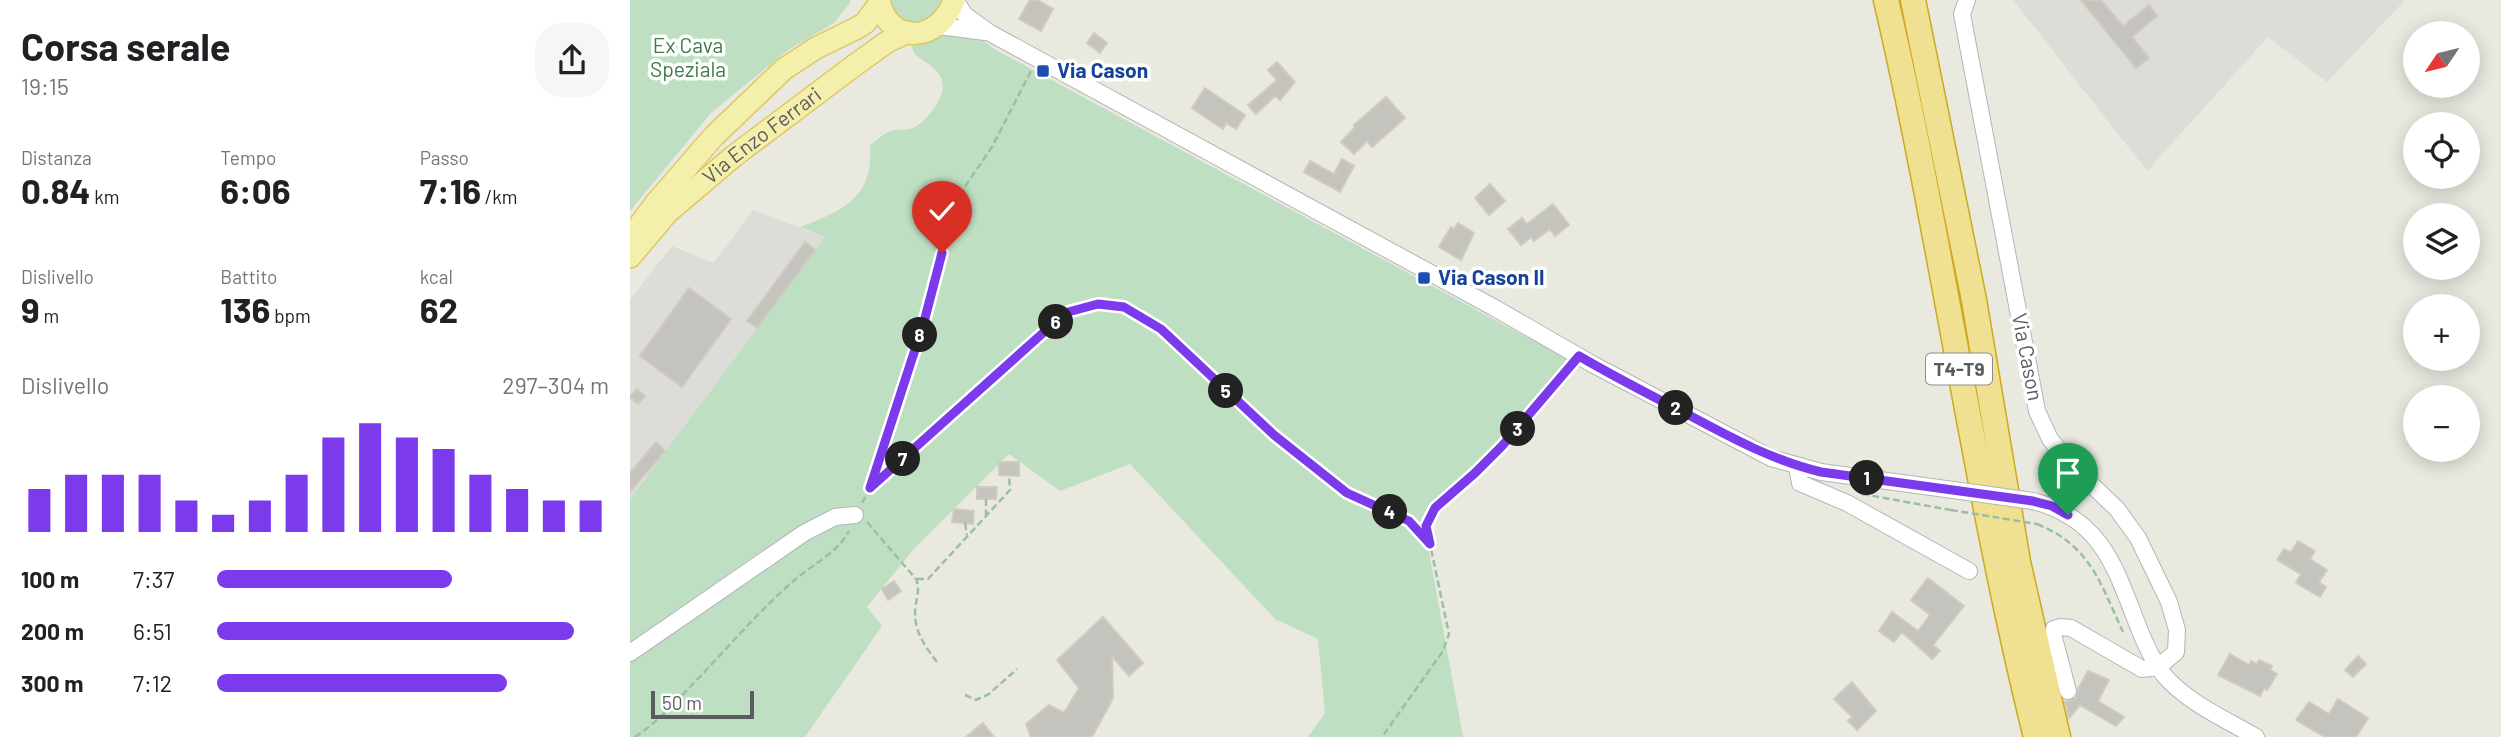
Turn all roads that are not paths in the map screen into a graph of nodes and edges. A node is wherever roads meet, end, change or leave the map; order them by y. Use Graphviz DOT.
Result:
graph roads {
  1 [pos="955,0"];
  2 [pos="1886,0"];
  3 [pos="1913,0"];
  4 [pos="1967,0"];
  5 [pos="879,2"];
  6 [pos="939,26"];
  7 [pos="908,32"];
  8 [pos="990,33"];
  9 [pos="630,238"];
  10 [pos="630,257"];
  11 [pos="1797,466"];
  12 [pos="855,515"];
  13 [pos="1969,571"];
  14 [pos="630,653"];
  15 [pos="2158,667"];
  16 [pos="2068,691"];
  17 [pos="2036,737"];
  18 [pos="2058,737"];
  19 [pos="2256,737"];
  1 -- 6 [label="main road"];
  1 -- 8 [label="street"];
  2 -- 17 [label="highway, T4-T9"];
  3 -- 18 [label="highway, T4-T9"];
  4 -- 15 [label="street, Via Cason"];
  5 -- 7 [label="main road"];
  5 -- 9 [label="main road, Via Enzo Ferrari"];
  6 -- 7 [label="main road, Via Enzo Ferrari"];
  6 -- 8 [label="street"];
  7 -- 10 [label="main road, Via Enzo Ferrari"];
  8 -- 11 [label="street"];
  11 -- 13 [label="street"];
  11 -- 15 [label="street, bridge"];
  12 -- 14 [label="street"];
  15 -- 16 [label="street"];
  15 -- 19 [label="street"];
}
